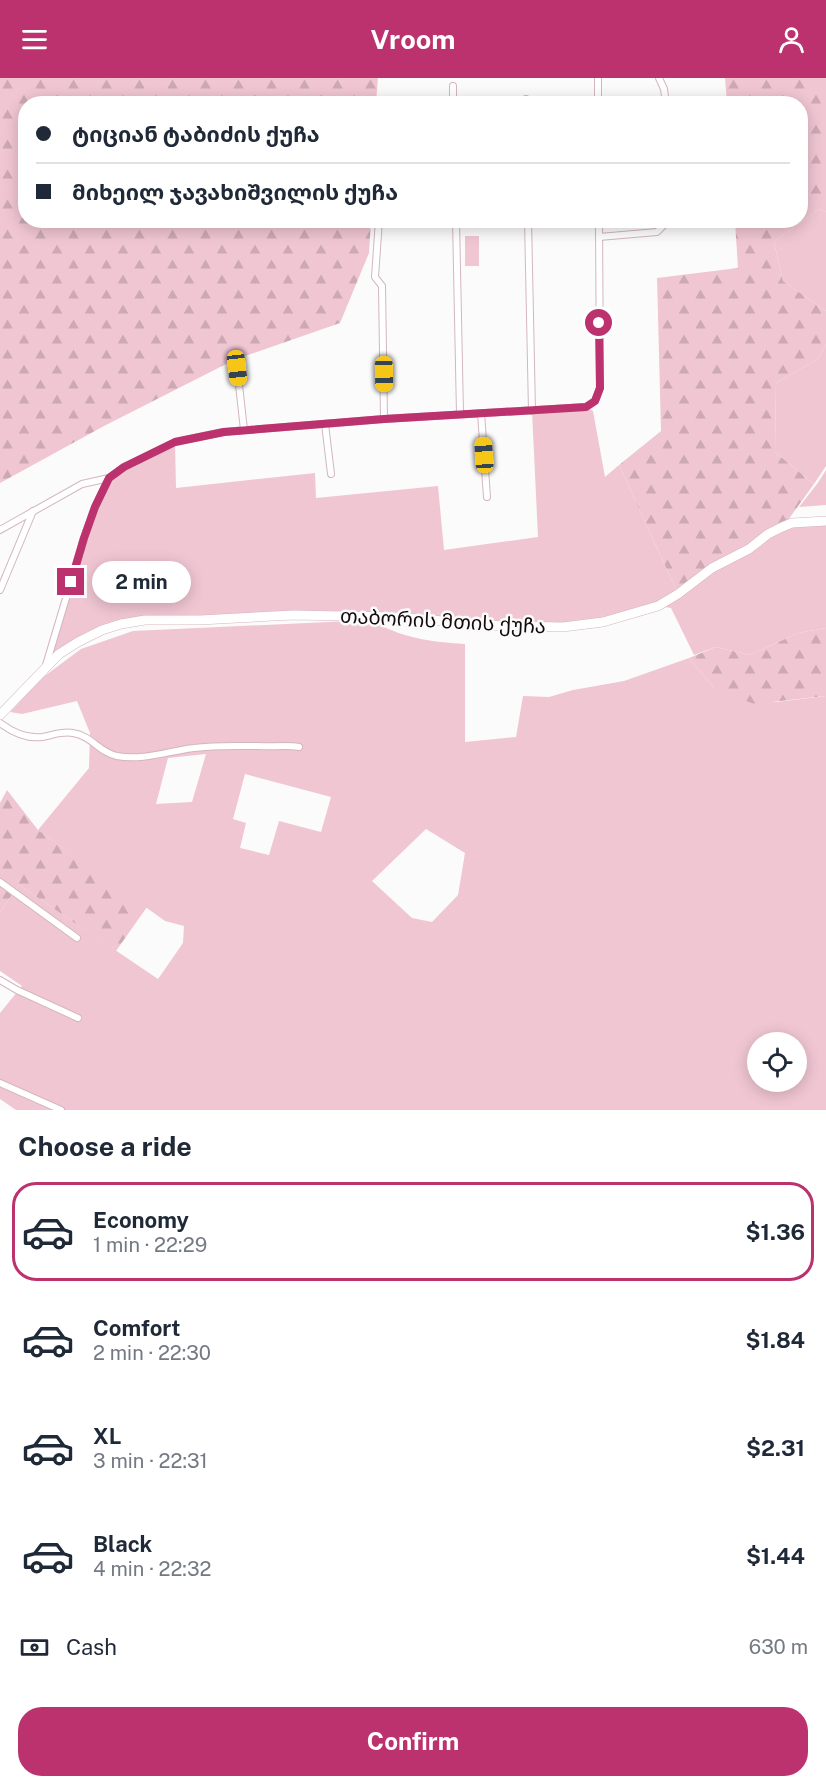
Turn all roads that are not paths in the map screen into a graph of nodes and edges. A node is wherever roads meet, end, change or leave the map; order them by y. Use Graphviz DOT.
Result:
graph roads {
  1 [pos="598,78"];
  2 [pos="659,78"];
  3 [pos="453,86"];
  4 [pos="453,96"];
  5 [pos="598,96"];
  6 [pos="665,96"];
  7 [pos="378,228"];
  8 [pos="456,228"];
  9 [pos="528,228"];
  10 [pos="599,228"];
  11 [pos="661,228"];
  12 [pos="599,237"];
  13 [pos="237,368"];
  14 [pos="532,411"];
  15 [pos="481,413"];
  16 [pos="460,414"];
  17 [pos="384,419"];
  18 [pos="325,424"];
  19 [pos="244,430"];
  20 [pos="331,474"];
  21 [pos="109,478"];
  22 [pos="487,498"];
  23 [pos="33,511"];
  24 [pos="826,521"];
  25 [pos="0,530"];
  26 [pos="0,590"];
  27 [pos="46,668"];
  28 [pos="0,715"];
  29 [pos="0,723"];
  30 [pos="299,747"];
  31 [pos="0,882"];
  32 [pos="77,938"];
  33 [pos="0,980"];
  34 [pos="78,1018"];
  35 [pos="0,1083"];
  36 [pos="61,1110"];
  1 -- 5 [label="street"];
  2 -- 6 [label="street"];
  3 -- 4 [label="street"];
  7 -- 17 [label="street"];
  8 -- 16 [label="street"];
  9 -- 14 [label="street"];
  10 -- 12 [label="street"];
  11 -- 12 [label="street"];
  12 -- 14 [label="street"];
  13 -- 19 [label="street"];
  14 -- 15 [label="street"];
  15 -- 16 [label="street"];
  15 -- 22 [label="street"];
  16 -- 17 [label="street"];
  17 -- 18 [label="street"];
  18 -- 19 [label="street"];
  18 -- 20 [label="street"];
  19 -- 21 [label="street"];
  21 -- 23 [label="street"];
  21 -- 27 [label="street"];
  23 -- 25 [label="street"];
  23 -- 26 [label="street"];
  24 -- 27 [label="main road, თაბორის მთის ქუჩა"];
  27 -- 28 [label="main road, თაბორის მთის ქუჩა"];
  29 -- 30 [label="street"];
  31 -- 32 [label="street"];
  33 -- 34 [label="street"];
  35 -- 36 [label="street"];
}
